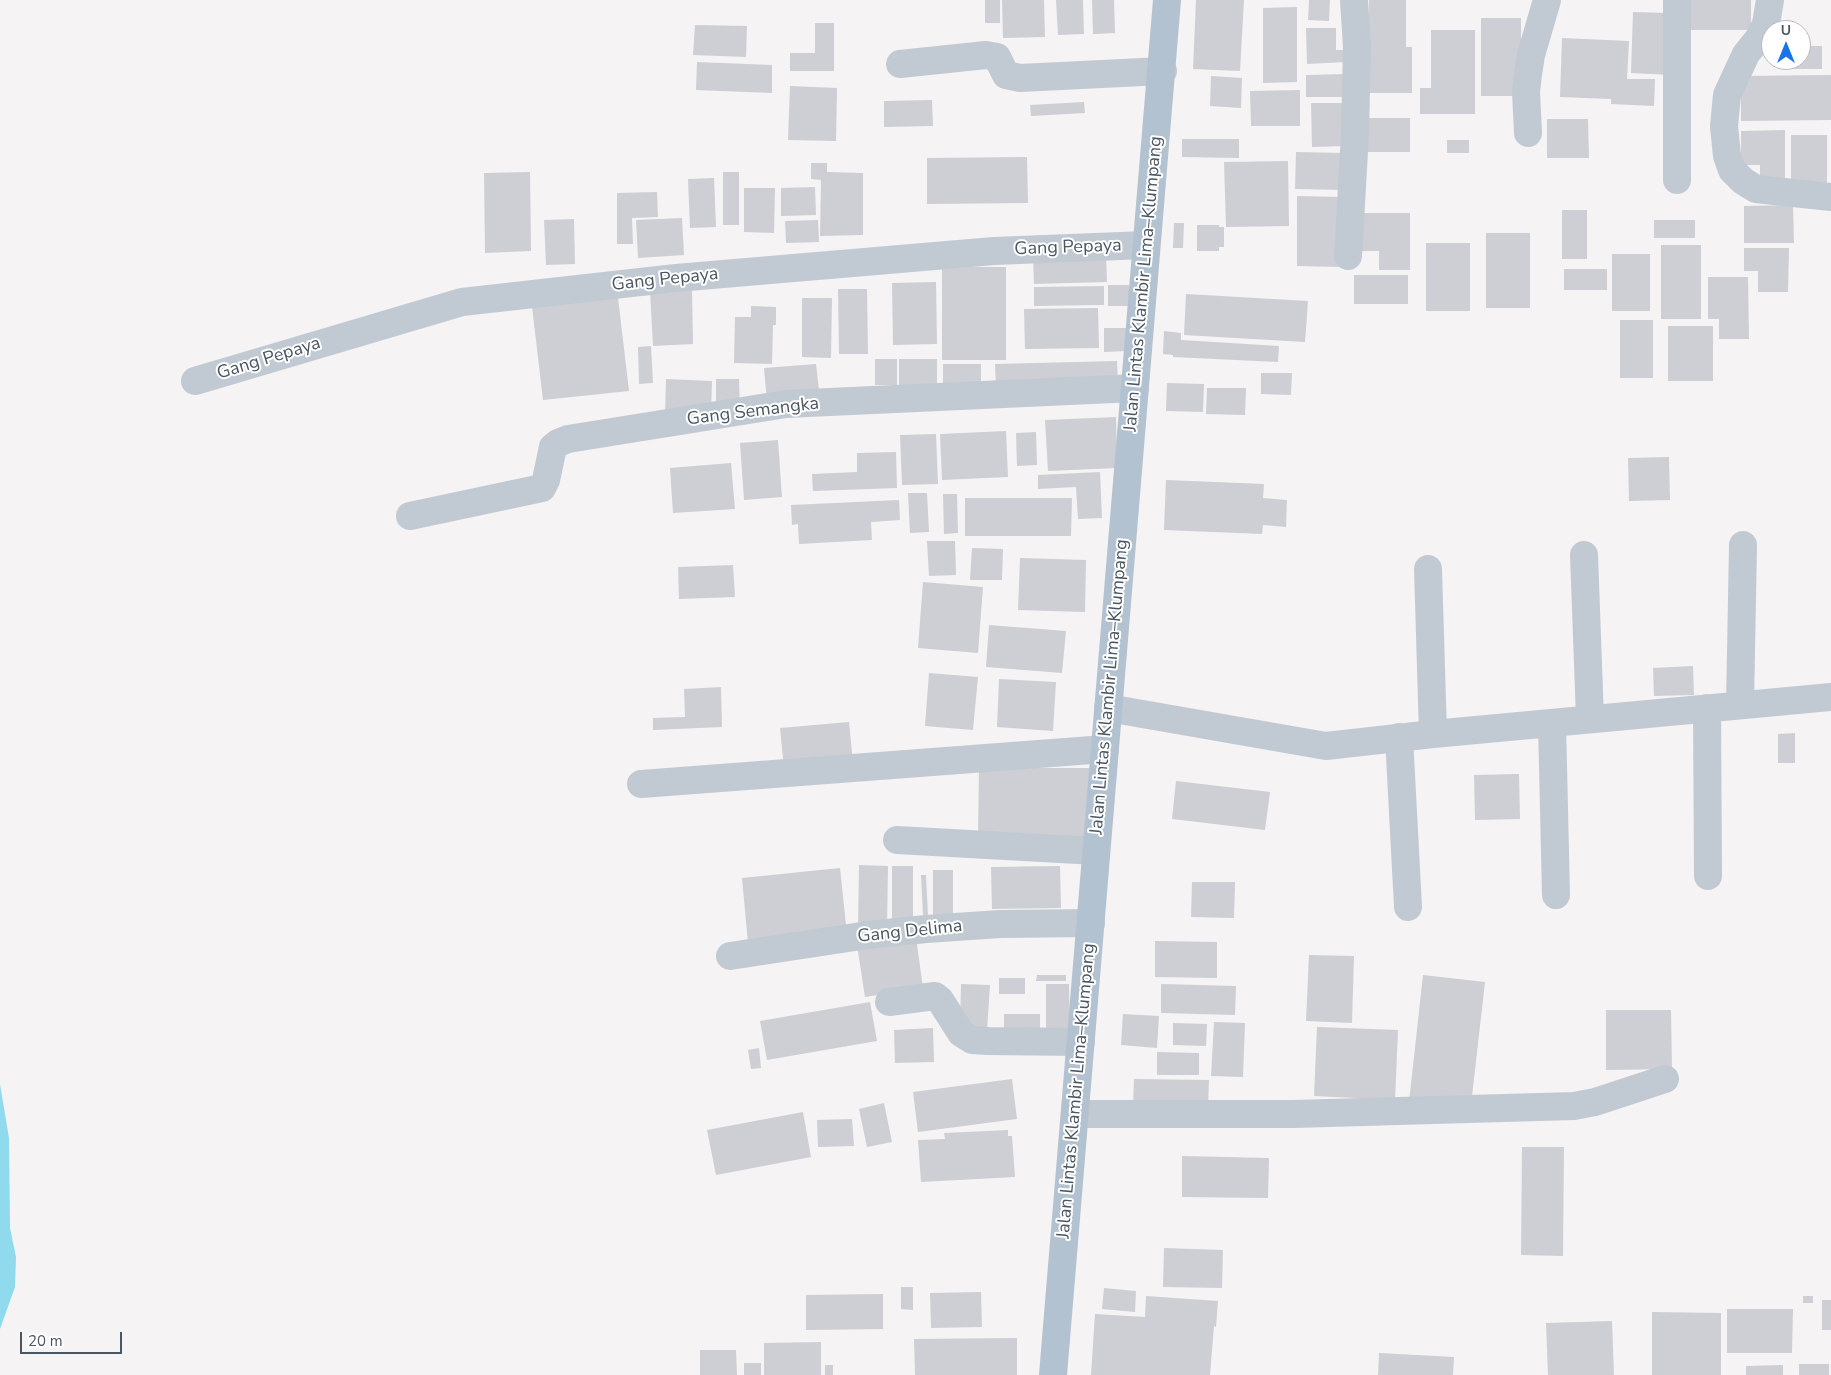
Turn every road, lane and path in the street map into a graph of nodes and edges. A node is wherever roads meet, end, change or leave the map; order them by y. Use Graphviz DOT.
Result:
graph roads {
  1 [pos="1168,0"];
  2 [pos="1354,0"];
  3 [pos="1547,0"];
  4 [pos="1677,0"];
  5 [pos="1770,0"];
  6 [pos="900,64"];
  7 [pos="1162,71"];
  8 [pos="1528,133"];
  9 [pos="1677,180"];
  10 [pos="1831,197"];
  11 [pos="1146,245"];
  12 [pos="1348,256"];
  13 [pos="195,381"];
  14 [pos="1135,388"];
  15 [pos="410,516"];
  16 [pos="1743,545"];
  17 [pos="1584,555"];
  18 [pos="1428,570"];
  19 [pos="1831,697"];
  20 [pos="1740,705"];
  21 [pos="1108,708"];
  22 [pos="1707,708"];
  23 [pos="1590,720"];
  24 [pos="1552,723"];
  25 [pos="1433,734"];
  26 [pos="1399,738"];
  27 [pos="1105,749"];
  28 [pos="641,784"];
  29 [pos="897,840"];
  30 [pos="1096,851"];
  31 [pos="1708,876"];
  32 [pos="1556,895"];
  33 [pos="1408,907"];
  34 [pos="1091,923"];
  35 [pos="730,956"];
  36 [pos="889,1002"];
  37 [pos="1081,1042"];
  38 [pos="1665,1079"];
  39 [pos="1075,1114"];
  40 [pos="1054,1375"];
  1 -- 7 [label="main road, Jalan Lintas Klambir Lima–Klumpang"];
  2 -- 12 [label="street"];
  3 -- 8 [label="street"];
  4 -- 9 [label="street"];
  5 -- 10 [label="street"];
  6 -- 7 [label="street"];
  7 -- 11 [label="main road, Jalan Lintas Klambir Lima–Klumpang"];
  11 -- 13 [label="street, Gang Pepaya"];
  11 -- 14 [label="main road, Jalan Lintas Klambir Lima–Klumpang"];
  14 -- 15 [label="street, Gang Semangka"];
  14 -- 21 [label="main road, Jalan Lintas Klambir Lima–Klumpang"];
  16 -- 20 [label="street"];
  17 -- 23 [label="street"];
  18 -- 25 [label="street"];
  19 -- 20 [label="street"];
  20 -- 22 [label="street"];
  21 -- 26 [label="street"];
  21 -- 27 [label="main road, Jalan Lintas Klambir Lima–Klumpang"];
  22 -- 23 [label="street"];
  22 -- 31 [label="street"];
  23 -- 24 [label="street"];
  24 -- 25 [label="street"];
  24 -- 32 [label="street"];
  25 -- 26 [label="street"];
  26 -- 33 [label="street"];
  27 -- 28 [label="street"];
  27 -- 30 [label="main road, Jalan Lintas Klambir Lima–Klumpang"];
  29 -- 30 [label="street"];
  30 -- 34 [label="main road, Jalan Lintas Klambir Lima–Klumpang"];
  34 -- 35 [label="street, Gang Delima"];
  34 -- 37 [label="main road, Jalan Lintas Klambir Lima–Klumpang"];
  36 -- 37 [label="street"];
  37 -- 39 [label="main road, Jalan Lintas Klambir Lima–Klumpang"];
  38 -- 39 [label="street"];
  39 -- 40 [label="main road, Jalan Lintas Klambir Lima–Klumpang"];
}
